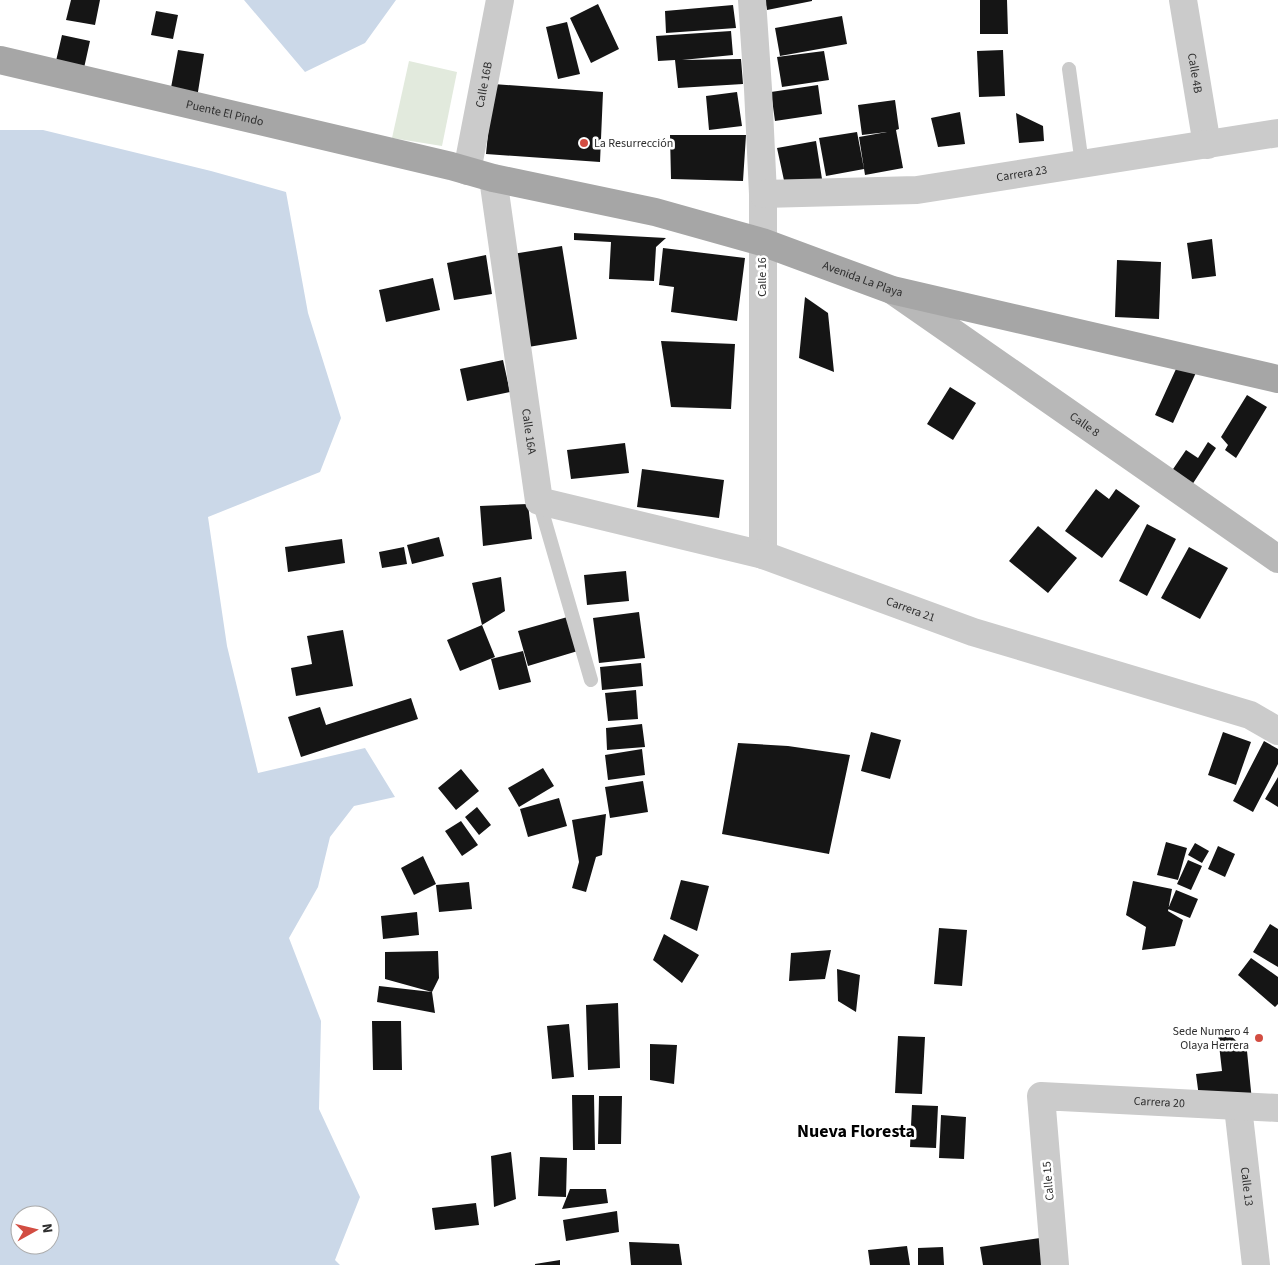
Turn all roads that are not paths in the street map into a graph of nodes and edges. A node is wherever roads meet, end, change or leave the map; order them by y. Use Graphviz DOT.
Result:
graph roads {
  1 [pos="500,0"];
  2 [pos="752,0"];
  3 [pos="1183,0"];
  4 [pos="0,60"];
  5 [pos="1069,69"];
  6 [pos="1278,133"];
  7 [pos="1207,145"];
  8 [pos="1082,164"];
  9 [pos="459,168"];
  10 [pos="494,178"];
  11 [pos="763,194"];
  12 [pos="762,242"];
  13 [pos="892,290"];
  14 [pos="1278,379"];
  15 [pos="539,501"];
  16 [pos="763,555"];
  17 [pos="1278,559"];
  18 [pos="591,680"];
  19 [pos="1278,731"];
  20 [pos="1040,1096"];
  21 [pos="1238,1107"];
  22 [pos="1278,1108"];
  23 [pos="1055,1265"];
  24 [pos="1256,1265"];
  1 -- 9 [label="street, Calle 16B"];
  2 -- 11 [label="street, Calle 16"];
  3 -- 7 [label="street, Calle 4B"];
  4 -- 9 [label="main road, Puente El Pindo"];
  5 -- 8 [label="lane"];
  6 -- 7 [label="street, Carrera 23"];
  7 -- 8 [label="street, Carrera 23"];
  8 -- 11 [label="street, Carrera 23"];
  9 -- 10 [label="main road, Avenida La Playa"];
  10 -- 12 [label="main road, Avenida La Playa"];
  10 -- 15 [label="street, Calle 16A"];
  11 -- 12 [label="street, Calle 16"];
  12 -- 13 [label="main road, Avenida La Playa"];
  12 -- 16 [label="street, Calle 16"];
  13 -- 14 [label="main road, Avenida La Playa"];
  13 -- 17 [label="main road, Calle 8"];
  15 -- 16 [label="street, Carrera 21"];
  15 -- 18 [label="lane, Calle 16A"];
  16 -- 19 [label="street, Carrera 21"];
  20 -- 21 [label="street, Carrera 20"];
  20 -- 23 [label="street, Calle 15"];
  21 -- 22 [label="street, Carrera 20"];
  21 -- 24 [label="street, Calle 13"];
}
